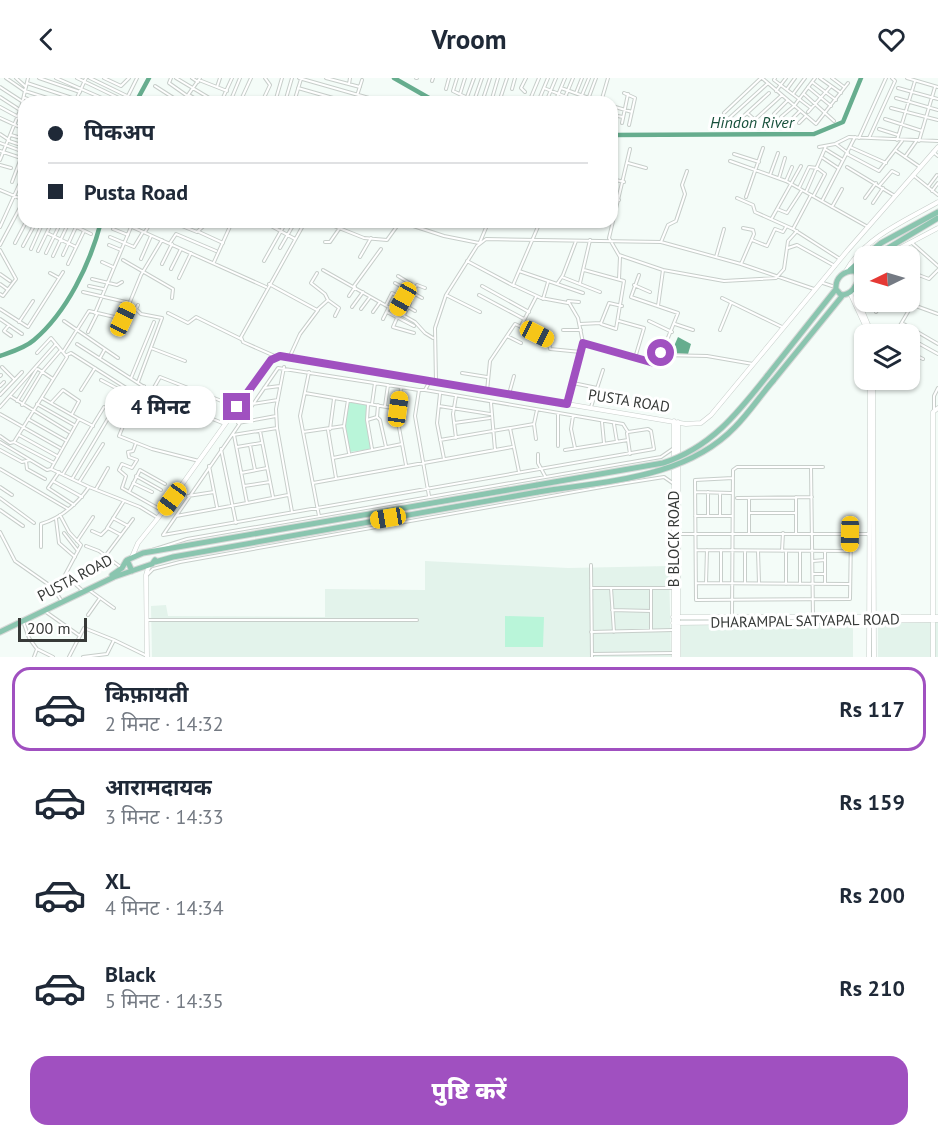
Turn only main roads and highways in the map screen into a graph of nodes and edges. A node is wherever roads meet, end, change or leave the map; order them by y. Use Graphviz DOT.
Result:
graph roads {
  1 [pos="938,212"];
  2 [pos="938,218"];
  3 [pos="877,246"];
  4 [pos="896,246"];
  5 [pos="854,266"];
  6 [pos="847,271"];
  7 [pos="854,272"];
  8 [pos="834,287"];
  9 [pos="854,289"];
  10 [pos="843,295"];
  11 [pos="522,480"];
  12 [pos="523,488"];
  13 [pos="521,495"];
  14 [pos="527,501"];
  15 [pos="148,553"];
  16 [pos="130,558"];
  17 [pos="168,558"];
  18 [pos="152,564"];
  19 [pos="173,564"];
  20 [pos="132,571"];
  21 [pos="85,590"];
  22 [pos="2,629"];
  1 -- 3 [label="main road"];
  2 -- 4 [label="main road"];
  5 -- 6 [label="main road"];
  6 -- 7 [label="main road"];
  6 -- 8 [label="main road"];
  8 -- 10 [label="main road"];
  8 -- 12 [label="main road, bridge"];
  9 -- 10 [label="main road"];
  10 -- 13 [label="main road, PUSTA ROAD, bridge"];
  11 -- 12 [label="main road"];
  12 -- 15 [label="main road"];
  13 -- 14 [label="main road"];
  13 -- 17 [label="main road, PUSTA ROAD"];
  15 -- 16 [label="main road"];
  15 -- 18 [label="main road"];
  16 -- 20 [label="main road"];
  16 -- 21 [label="main road, PUSTA ROAD"];
  17 -- 18 [label="main road, PUSTA ROAD"];
  17 -- 19 [label="main road"];
  18 -- 20 [label="main road, PUSTA ROAD"];
  20 -- 21 [label="main road, PUSTA ROAD"];
  21 -- 22 [label="main road, PUSTA ROAD"];
  21 -- 22 [label="main road, PUSTA ROAD"];
}
